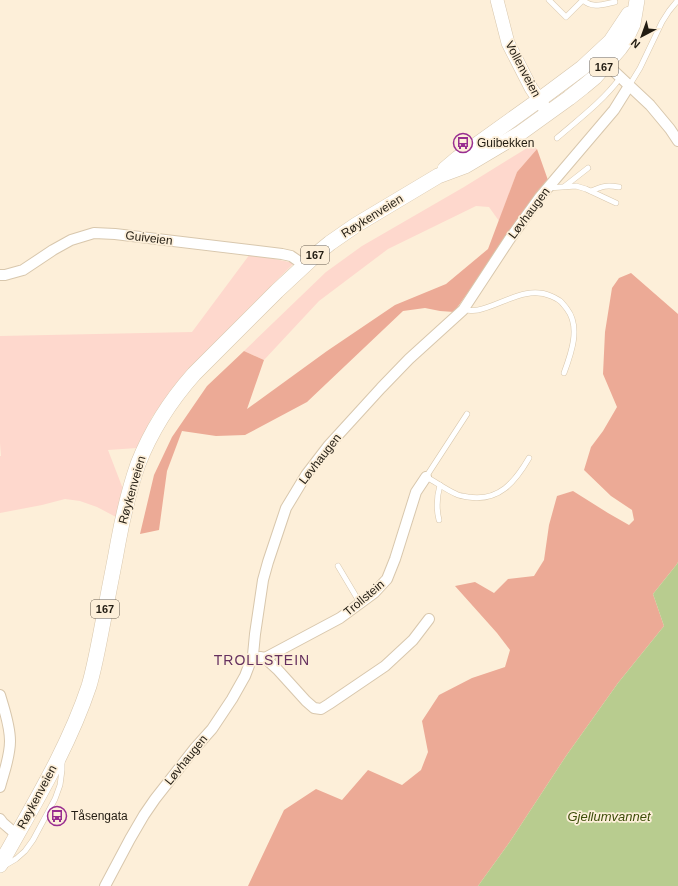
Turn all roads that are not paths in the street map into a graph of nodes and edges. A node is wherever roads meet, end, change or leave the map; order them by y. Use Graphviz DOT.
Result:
graph roads {
  1 [pos="497,0"];
  2 [pos="549,0"];
  3 [pos="583,0"];
  4 [pos="678,0"];
  5 [pos="615,2"];
  6 [pos="637,2"];
  7 [pos="601,60"];
  8 [pos="620,78"];
  9 [pos="629,86"];
  10 [pos="539,100"];
  11 [pos="548,113"];
  12 [pos="557,138"];
  13 [pos="678,141"];
  14 [pos="588,168"];
  15 [pos="438,176"];
  16 [pos="564,187"];
  17 [pos="619,187"];
  18 [pos="547,188"];
  19 [pos="591,191"];
  20 [pos="616,203"];
  21 [pos="304,265"];
  22 [pos="0,275"];
  23 [pos="463,310"];
  24 [pos="564,373"];
  25 [pos="467,414"];
  26 [pos="529,458"];
  27 [pos="426,477"];
  28 [pos="440,485"];
  29 [pos="439,520"];
  30 [pos="338,566"];
  31 [pos="360,603"];
  32 [pos="429,619"];
  33 [pos="253,655"];
  34 [pos="265,658"];
  35 [pos="0,695"];
  36 [pos="62,751"];
  37 [pos="0,787"];
  38 [pos="0,819"];
  39 [pos="16,835"];
  40 [pos="0,865"];
  41 [pos="0,868"];
  42 [pos="104,886"];
  1 -- 10 [label="main road, Vollenveien"];
  2 -- 3 [label="lane"];
  3 -- 5 [label="lane"];
  4 -- 9 [label="lane"];
  6 -- 7 [label="main road, Røykenveien / 167"];
  7 -- 8 [label="street"];
  7 -- 10 [label="main road, Røykenveien / 167"];
  7 -- 11 [label="main road, Røykenveien / 167"];
  8 -- 9 [label="street"];
  8 -- 12 [label="lane"];
  9 -- 13 [label="street"];
  9 -- 18 [label="street, Løvhaugen"];
  10 -- 11 [label="main road, Vollenveien"];
  10 -- 15 [label="main road, Røykenveien / 167"];
  11 -- 15 [label="main road, Røykenveien / 167"];
  14 -- 16 [label="lane"];
  15 -- 21 [label="main road, Røykenveien / 167"];
  16 -- 18 [label="lane"];
  16 -- 19 [label="lane"];
  17 -- 19 [label="lane"];
  18 -- 23 [label="street, Løvhaugen"];
  19 -- 20 [label="lane"];
  21 -- 22 [label="street, Guiveien"];
  21 -- 36 [label="main road, Røykenveien / 167"];
  23 -- 24 [label="lane"];
  23 -- 33 [label="street, Løvhaugen"];
  25 -- 27 [label="lane"];
  26 -- 28 [label="lane"];
  27 -- 28 [label="lane"];
  27 -- 31 [label="street, Trollstein"];
  28 -- 29 [label="lane"];
  30 -- 31 [label="lane"];
  31 -- 34 [label="street, Trollstein"];
  32 -- 34 [label="street"];
  33 -- 34 [label="street"];
  33 -- 42 [label="street, Løvhaugen"];
  35 -- 37 [label="street"];
  36 -- 39 [label="main road, Røykenveien / 167"];
  36 -- 41 [label="lane"];
  38 -- 39 [label="street"];
  39 -- 40 [label="main road, Røykenveien / 167"];
}
